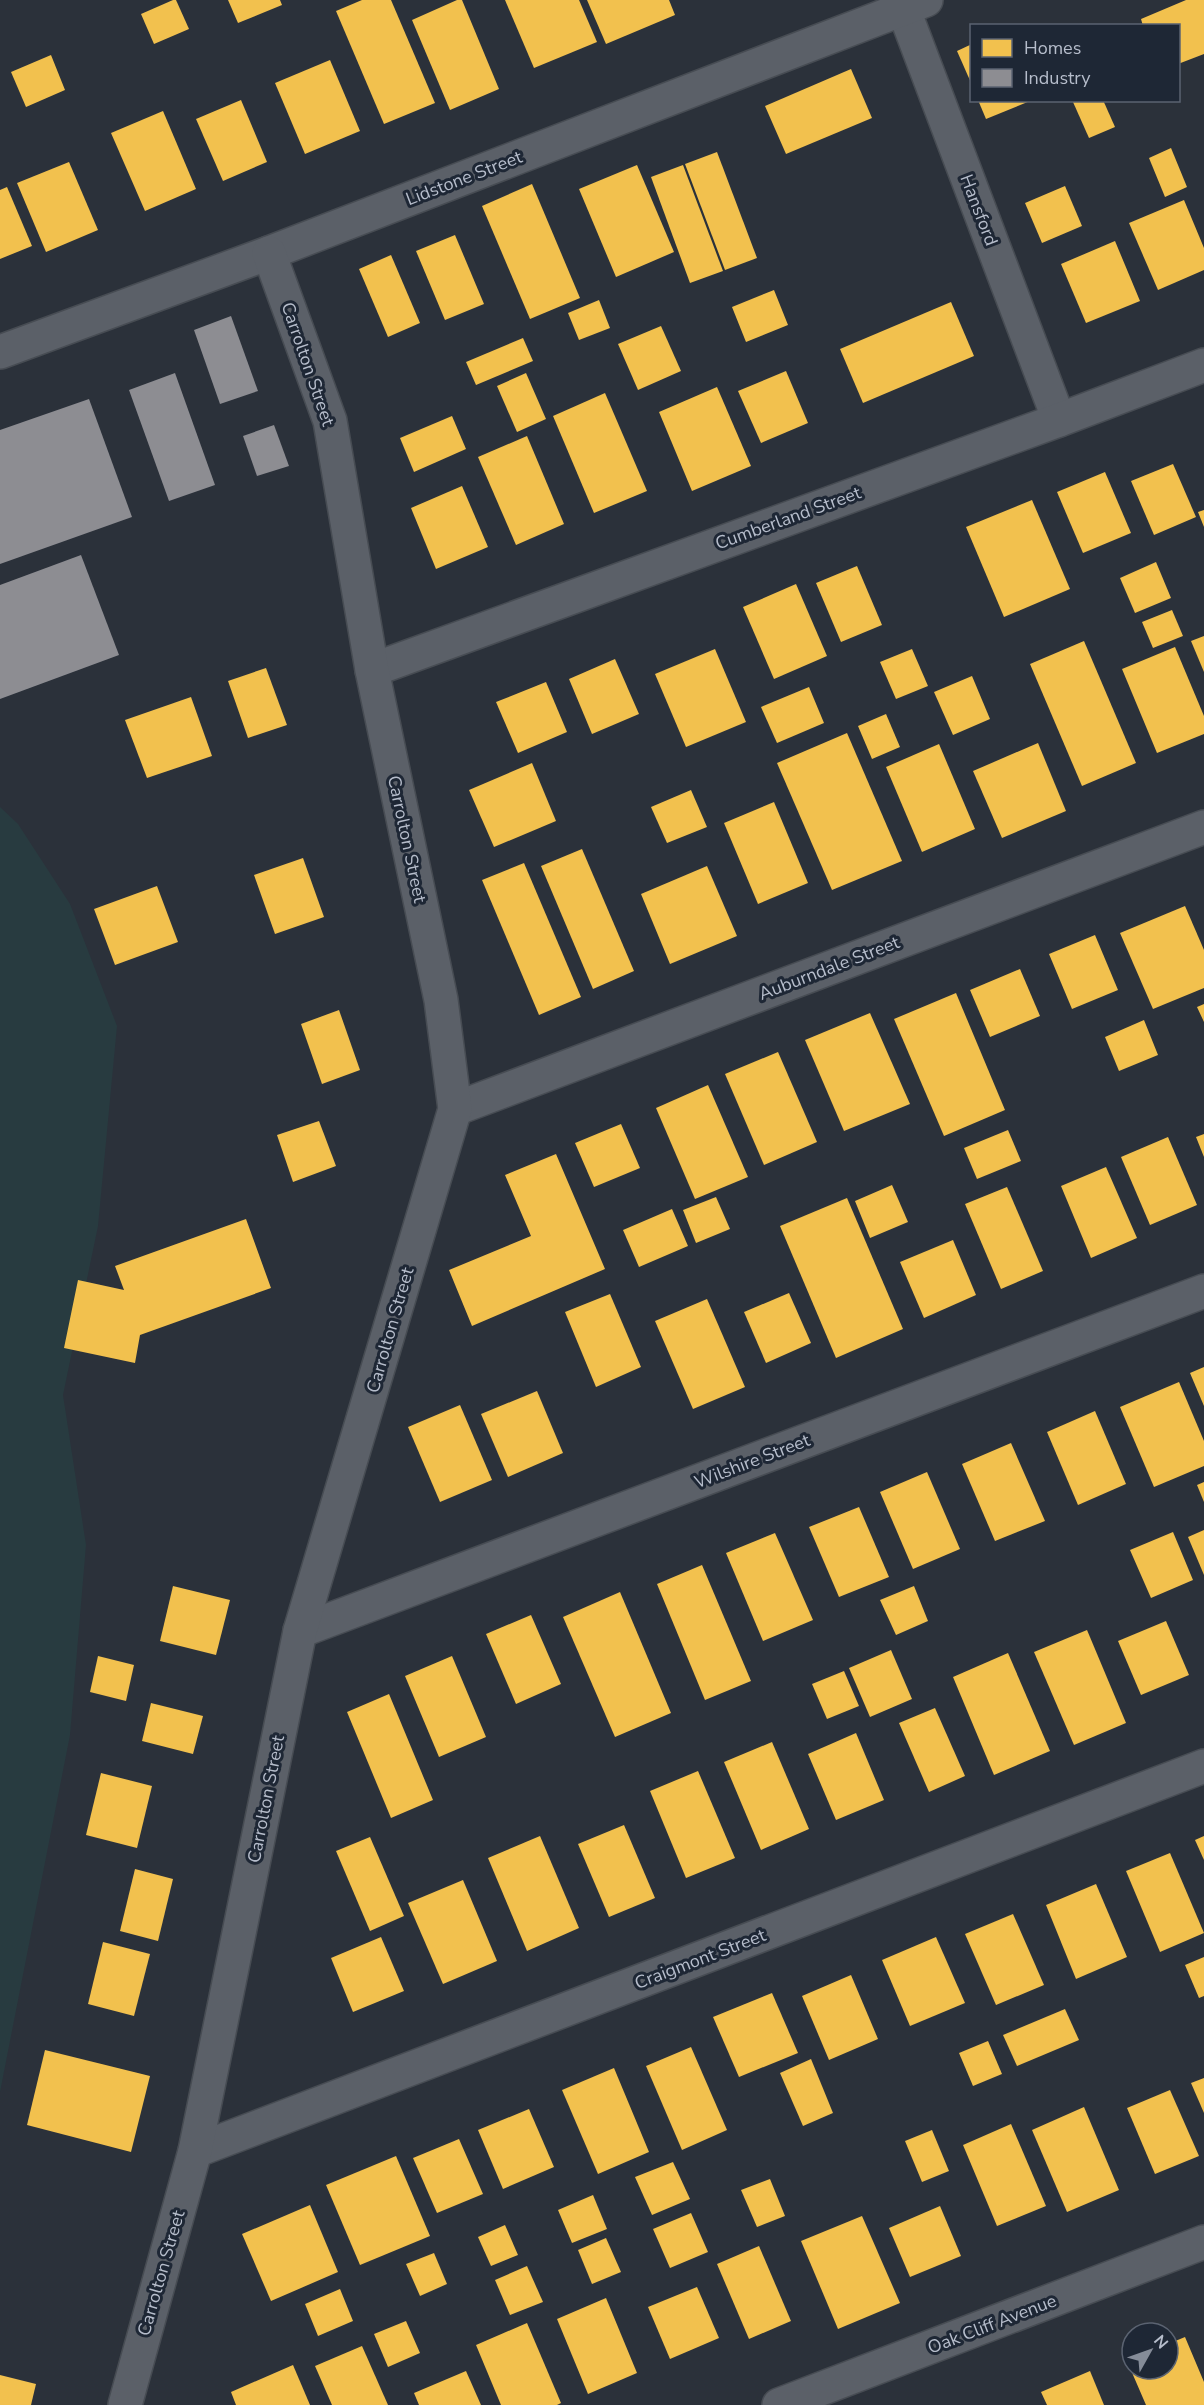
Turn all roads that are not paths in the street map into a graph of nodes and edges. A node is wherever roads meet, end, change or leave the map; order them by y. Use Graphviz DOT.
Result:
graph roads {
  1 [pos="910,3"];
  2 [pos="269,253"];
  3 [pos="0,352"];
  4 [pos="1204,365"];
  5 [pos="1059,420"];
  6 [pos="372,670"];
  7 [pos="1204,827"];
  8 [pos="455,1109"];
  9 [pos="1204,1291"];
  10 [pos="300,1631"];
  11 [pos="1204,1766"];
  12 [pos="195,2151"];
  13 [pos="1204,2242"];
  14 [pos="124,2405"];
  15 [pos="779,2405"];
  1 -- 2 [label="street, Lidstone Street"];
  1 -- 5 [label="street, Hansford"];
  2 -- 3 [label="street, Lidstone Street"];
  2 -- 6 [label="street, Carrolton Street"];
  4 -- 5 [label="street, Cumberland Street"];
  5 -- 6 [label="street, Cumberland Street"];
  6 -- 8 [label="street, Carrolton Street"];
  7 -- 8 [label="street, Auburndale Street"];
  8 -- 10 [label="street, Carrolton Street"];
  9 -- 10 [label="street, Wilshire Street"];
  10 -- 12 [label="street, Carrolton Street"];
  11 -- 12 [label="street, Craigmont Street"];
  12 -- 14 [label="street, Carrolton Street"];
  13 -- 15 [label="street, Oak Cliff Avenue"];
}
